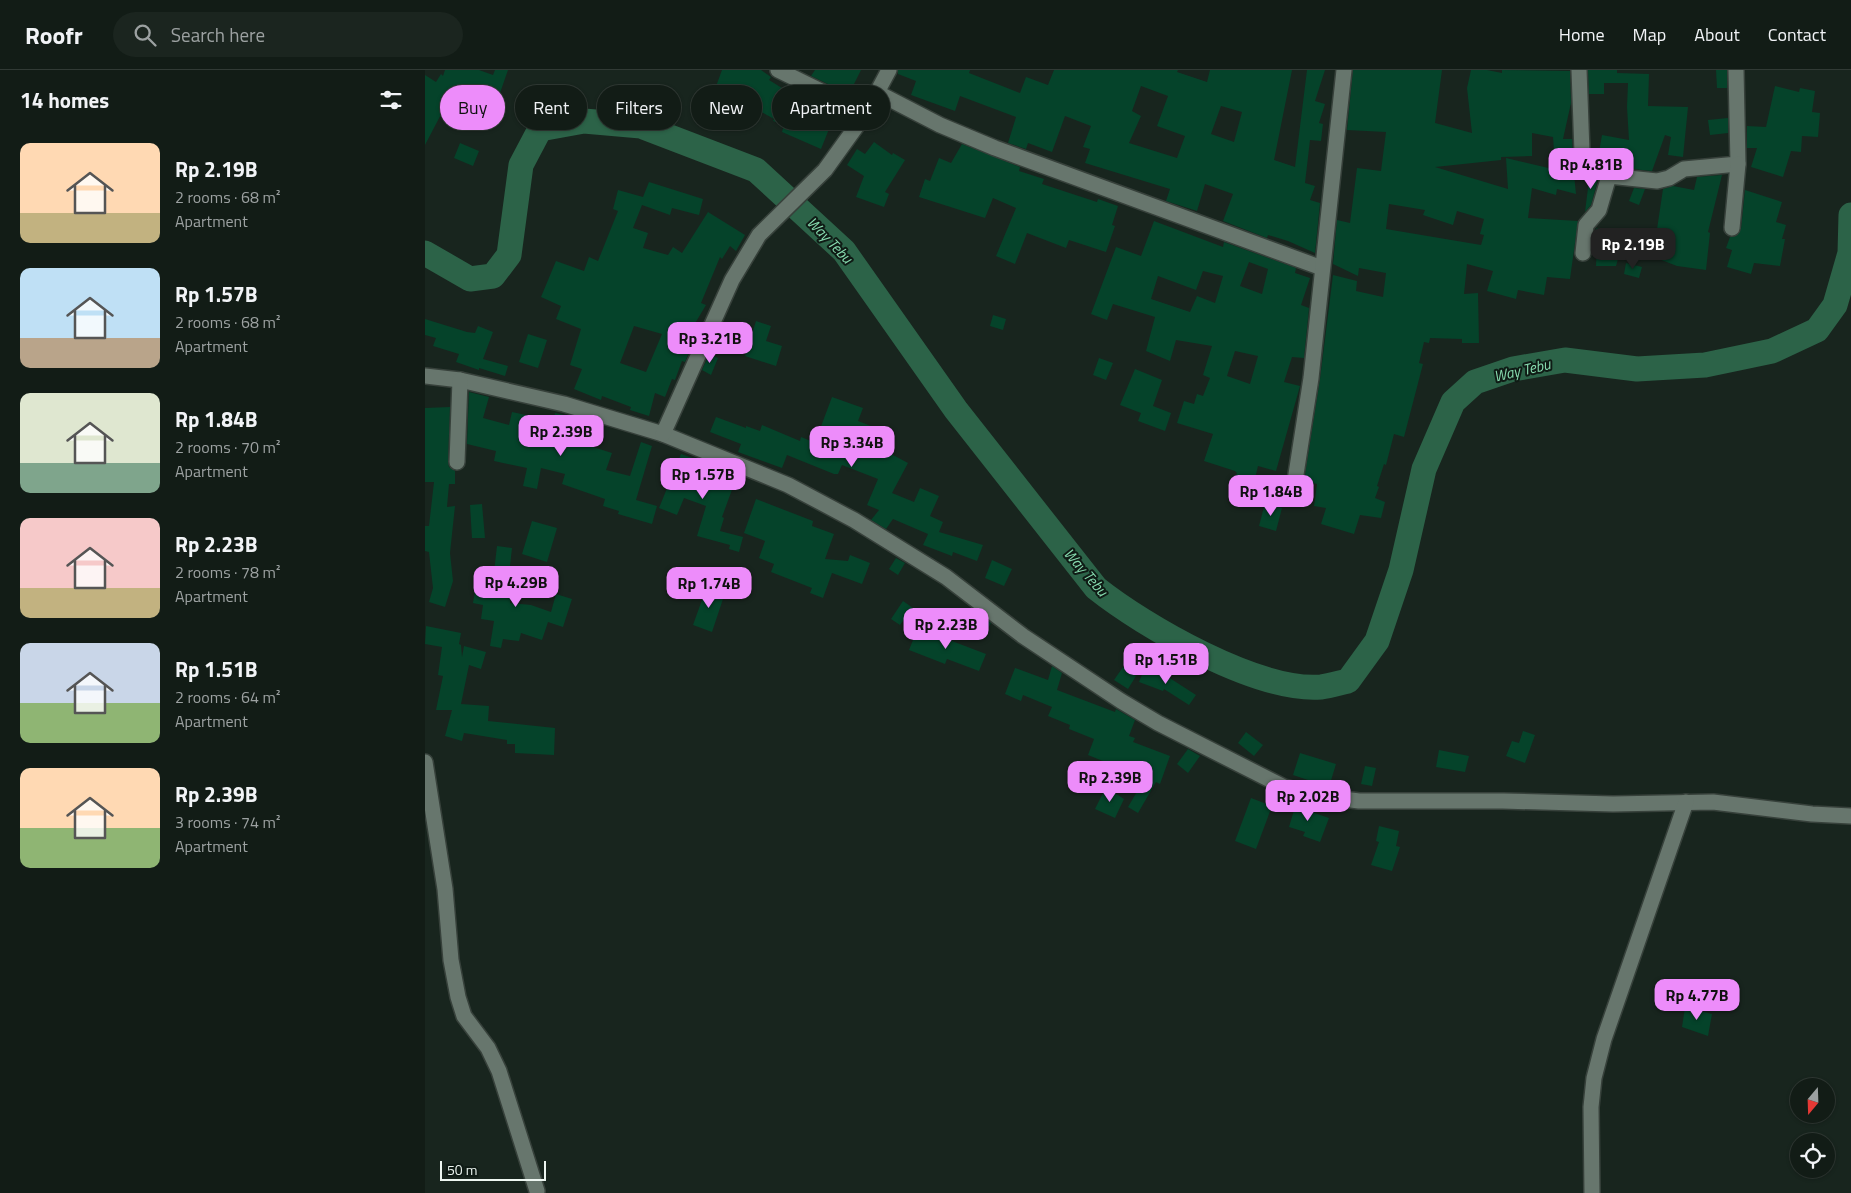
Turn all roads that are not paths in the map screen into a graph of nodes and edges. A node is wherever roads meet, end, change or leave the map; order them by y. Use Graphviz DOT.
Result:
graph roads {
  1 [pos="778,70"];
  2 [pos="889,70"];
  3 [pos="1344,70"];
  4 [pos="1579,70"];
  5 [pos="1736,70"];
  6 [pos="809,85"];
  7 [pos="882,85"];
  8 [pos="890,99"];
  9 [pos="854,130"];
  10 [pos="1738,164"];
  11 [pos="1609,176"];
  12 [pos="1732,228"];
  13 [pos="1583,253"];
  14 [pos="1321,268"];
  15 [pos="425,376"];
  16 [pos="460,380"];
  17 [pos="663,434"];
  18 [pos="457,462"];
  19 [pos="1294,487"];
  20 [pos="425,762"];
  21 [pos="1686,802"];
  22 [pos="1851,816"];
  23 [pos="537,1191"];
  24 [pos="1592,1193"];
  1 -- 6 [label="street"];
  2 -- 7 [label="street"];
  3 -- 14 [label="street"];
  4 -- 11 [label="street"];
  5 -- 10 [label="street"];
  8 -- 14 [label="street"];
  9 -- 17 [label="street"];
  10 -- 11 [label="street"];
  10 -- 12 [label="street"];
  11 -- 13 [label="street"];
  14 -- 19 [label="street"];
  15 -- 16 [label="street"];
  16 -- 17 [label="street"];
  16 -- 18 [label="street"];
  17 -- 21 [label="street"];
  20 -- 23 [label="street"];
  21 -- 22 [label="street"];
  21 -- 24 [label="street"];
}
